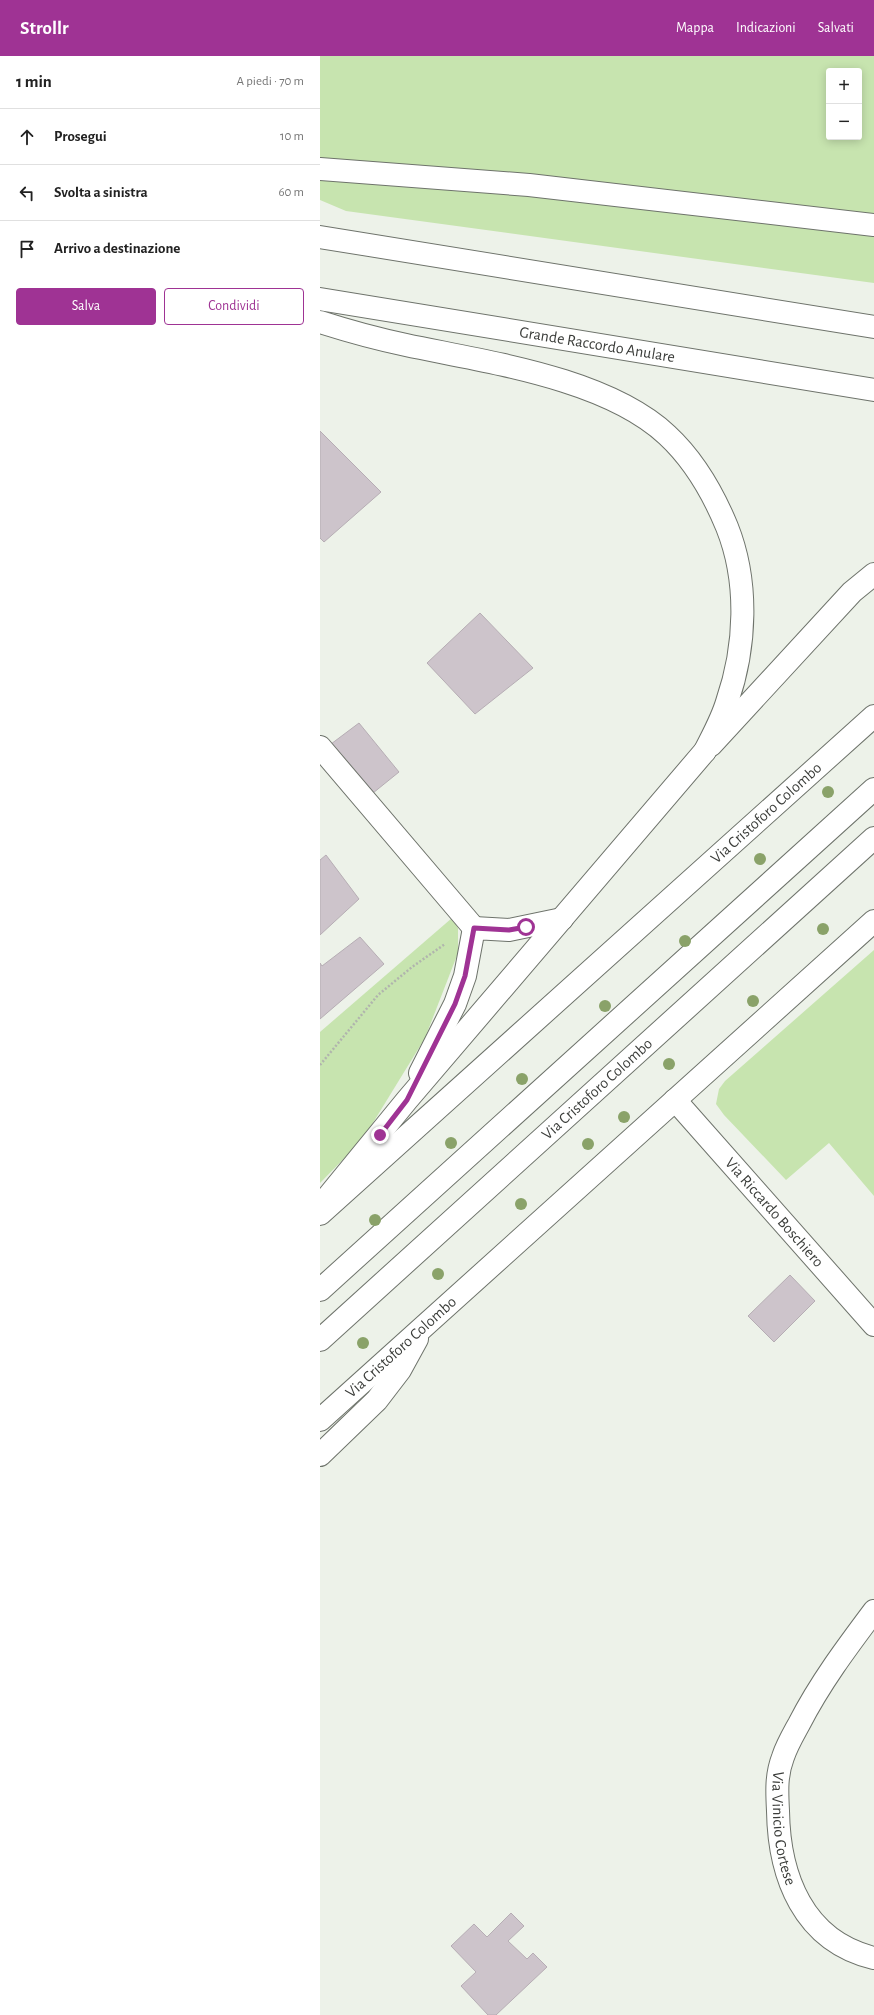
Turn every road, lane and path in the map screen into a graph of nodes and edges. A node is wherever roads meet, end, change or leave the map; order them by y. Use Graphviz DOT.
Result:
graph roads {
  1 [pos="320,170"];
  2 [pos="874,225"];
  3 [pos="320,237"];
  4 [pos="320,299"];
  5 [pos="320,322"];
  6 [pos="874,327"];
  7 [pos="874,390"];
  8 [pos="874,574"];
  9 [pos="874,716"];
  10 [pos="320,748"];
  11 [pos="705,751"];
  12 [pos="874,789"];
  13 [pos="874,838"];
  14 [pos="562,919"];
  15 [pos="874,921"];
  16 [pos="472,926"];
  17 [pos="320,1065"];
  18 [pos="407,1100"];
  19 [pos="675,1100"];
  20 [pos="320,1207"];
  21 [pos="320,1214"];
  22 [pos="320,1290"];
  23 [pos="426,1323"];
  24 [pos="874,1324"];
  25 [pos="320,1340"];
  26 [pos="320,1420"];
  27 [pos="320,1455"];
  28 [pos="874,1611"];
  29 [pos="874,1958"];
  1 -- 2 [label="main road"];
  3 -- 6 [label="main road"];
  4 -- 7 [label="main road, Grande Raccordo Anulare"];
  5 -- 11 [label="main road"];
  8 -- 11 [label="main road"];
  9 -- 21 [label="main road, Via Cristoforo Colombo"];
  10 -- 16 [label="main road"];
  11 -- 14 [label="main road"];
  12 -- 22 [label="main road"];
  13 -- 25 [label="main road, Via Cristoforo Colombo"];
  14 -- 16 [label="main road"];
  14 -- 18 [label="main road"];
  15 -- 19 [label="main road, Via Cristoforo Colombo"];
  16 -- 17 [label="path"];
  16 -- 18 [label="main road"];
  18 -- 20 [label="main road"];
  19 -- 23 [label="main road, Via Cristoforo Colombo"];
  19 -- 24 [label="main road, Via Riccardo Boschiero"];
  23 -- 26 [label="main road, Via Cristoforo Colombo"];
  23 -- 27 [label="main road"];
  28 -- 29 [label="main road, Via Vinicio Cortese"];
}
